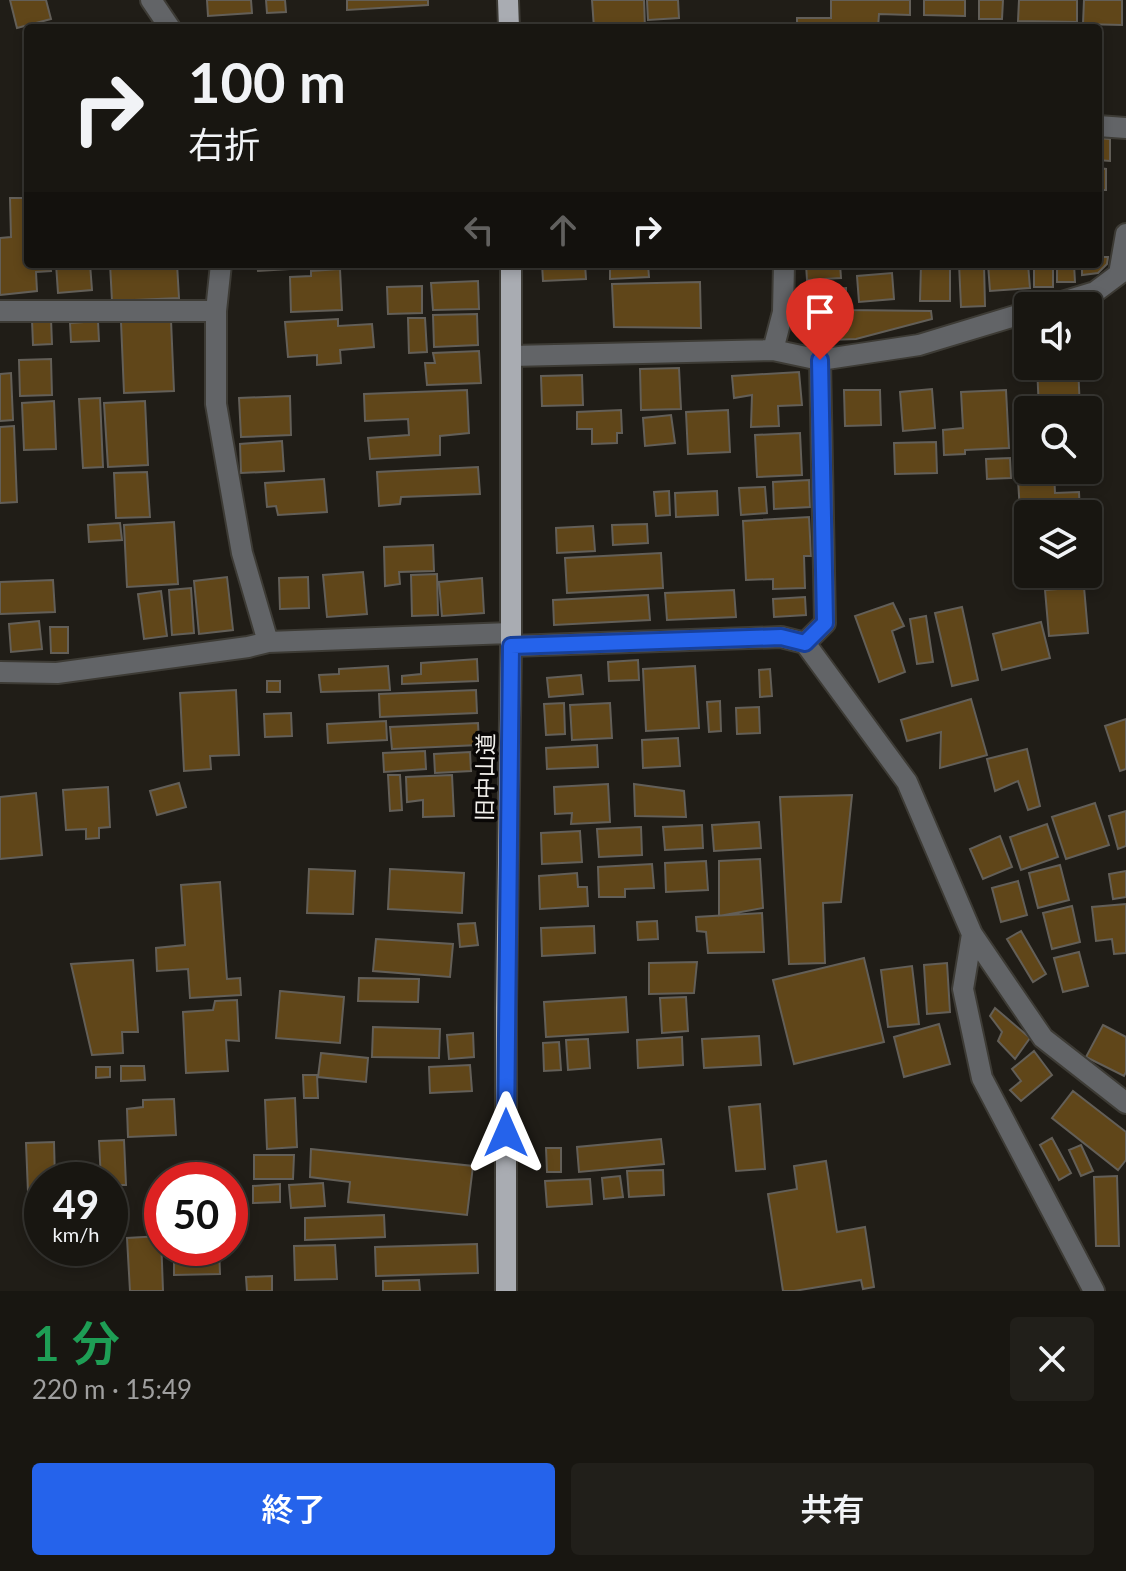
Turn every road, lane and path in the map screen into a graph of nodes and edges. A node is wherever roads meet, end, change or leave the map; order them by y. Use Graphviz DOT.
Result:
graph roads {
  1 [pos="151,0"];
  2 [pos="508,0"];
  3 [pos="167,24"];
  4 [pos="509,24"];
  5 [pos="1102,126"];
  6 [pos="1126,128"];
  7 [pos="1126,234"];
  8 [pos="221,268"];
  9 [pos="511,268"];
  10 [pos="784,268"];
  11 [pos="1095,292"];
  12 [pos="0,311"];
  13 [pos="216,311"];
  14 [pos="1014,316"];
  15 [pos="773,350"];
  16 [pos="511,356"];
  17 [pos="820,360"];
  18 [pos="511,639"];
  19 [pos="268,642"];
  20 [pos="805,643"];
  21 [pos="0,672"];
  22 [pos="972,934"];
  23 [pos="1126,1103"];
  24 [pos="506,1291"];
  25 [pos="1094,1291"];
  1 -- 3 [label="street"];
  2 -- 4 [label="main road"];
  5 -- 6 [label="street"];
  7 -- 11 [label="street"];
  8 -- 13 [label="street"];
  9 -- 16 [label="main road, 旧中山道"];
  10 -- 15 [label="street"];
  12 -- 13 [label="street"];
  13 -- 19 [label="street"];
  14 -- 17 [label="street"];
  15 -- 16 [label="street"];
  15 -- 17 [label="street"];
  16 -- 18 [label="main road, 旧中山道"];
  17 -- 20 [label="street"];
  18 -- 19 [label="street"];
  18 -- 20 [label="street"];
  18 -- 24 [label="main road, 旧中山道"];
  19 -- 21 [label="street"];
  20 -- 22 [label="street"];
  22 -- 23 [label="street"];
  22 -- 25 [label="street"];
}
